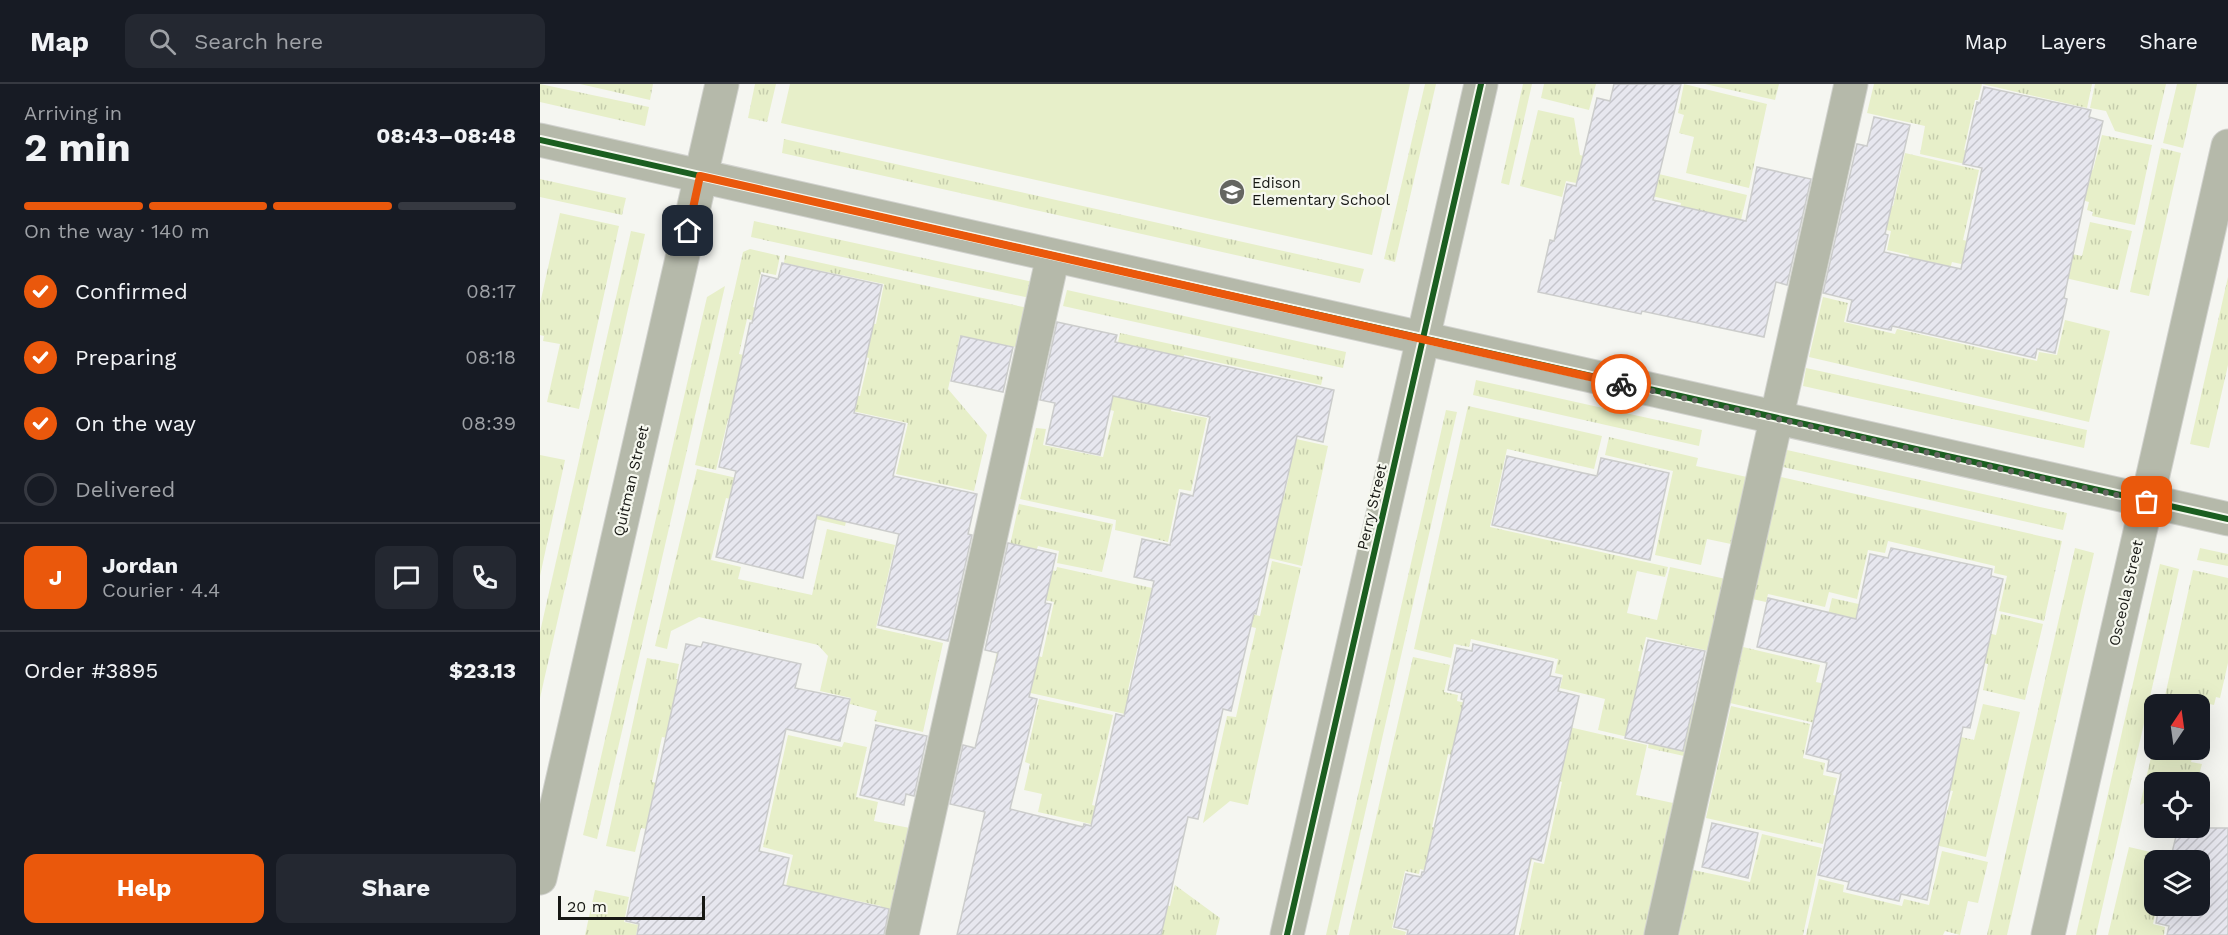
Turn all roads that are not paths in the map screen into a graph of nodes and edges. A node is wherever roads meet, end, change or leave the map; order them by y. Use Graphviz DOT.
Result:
graph roads {
  1 [pos="722,84"];
  2 [pos="1481,84"];
  3 [pos="1851,84"];
  4 [pos="540,140"];
  5 [pos="2228,146"];
  6 [pos="700,176"];
  7 [pos="1053,256"];
  8 [pos="1423,340"];
  9 [pos="1776,419"];
  10 [pos="2147,502"];
  11 [pos="2228,519"];
  12 [pos="540,878"];
  13 [pos="902,935"];
  14 [pos="1287,935"];
  15 [pos="1661,935"];
  16 [pos="2048,935"];
  1 -- 6 [label="street, Quitman Street"];
  2 -- 8 [label="street, Perry Street"];
  3 -- 9 [label="street"];
  4 -- 6 [label="street"];
  5 -- 10 [label="street, Osceola Street"];
  6 -- 7 [label="street"];
  6 -- 12 [label="street, Quitman Street"];
  7 -- 8 [label="street"];
  7 -- 13 [label="street"];
  8 -- 9 [label="street"];
  8 -- 14 [label="street, Perry Street"];
  9 -- 10 [label="street"];
  9 -- 15 [label="street"];
  10 -- 11 [label="street"];
  10 -- 16 [label="street, Osceola Street"];
}
